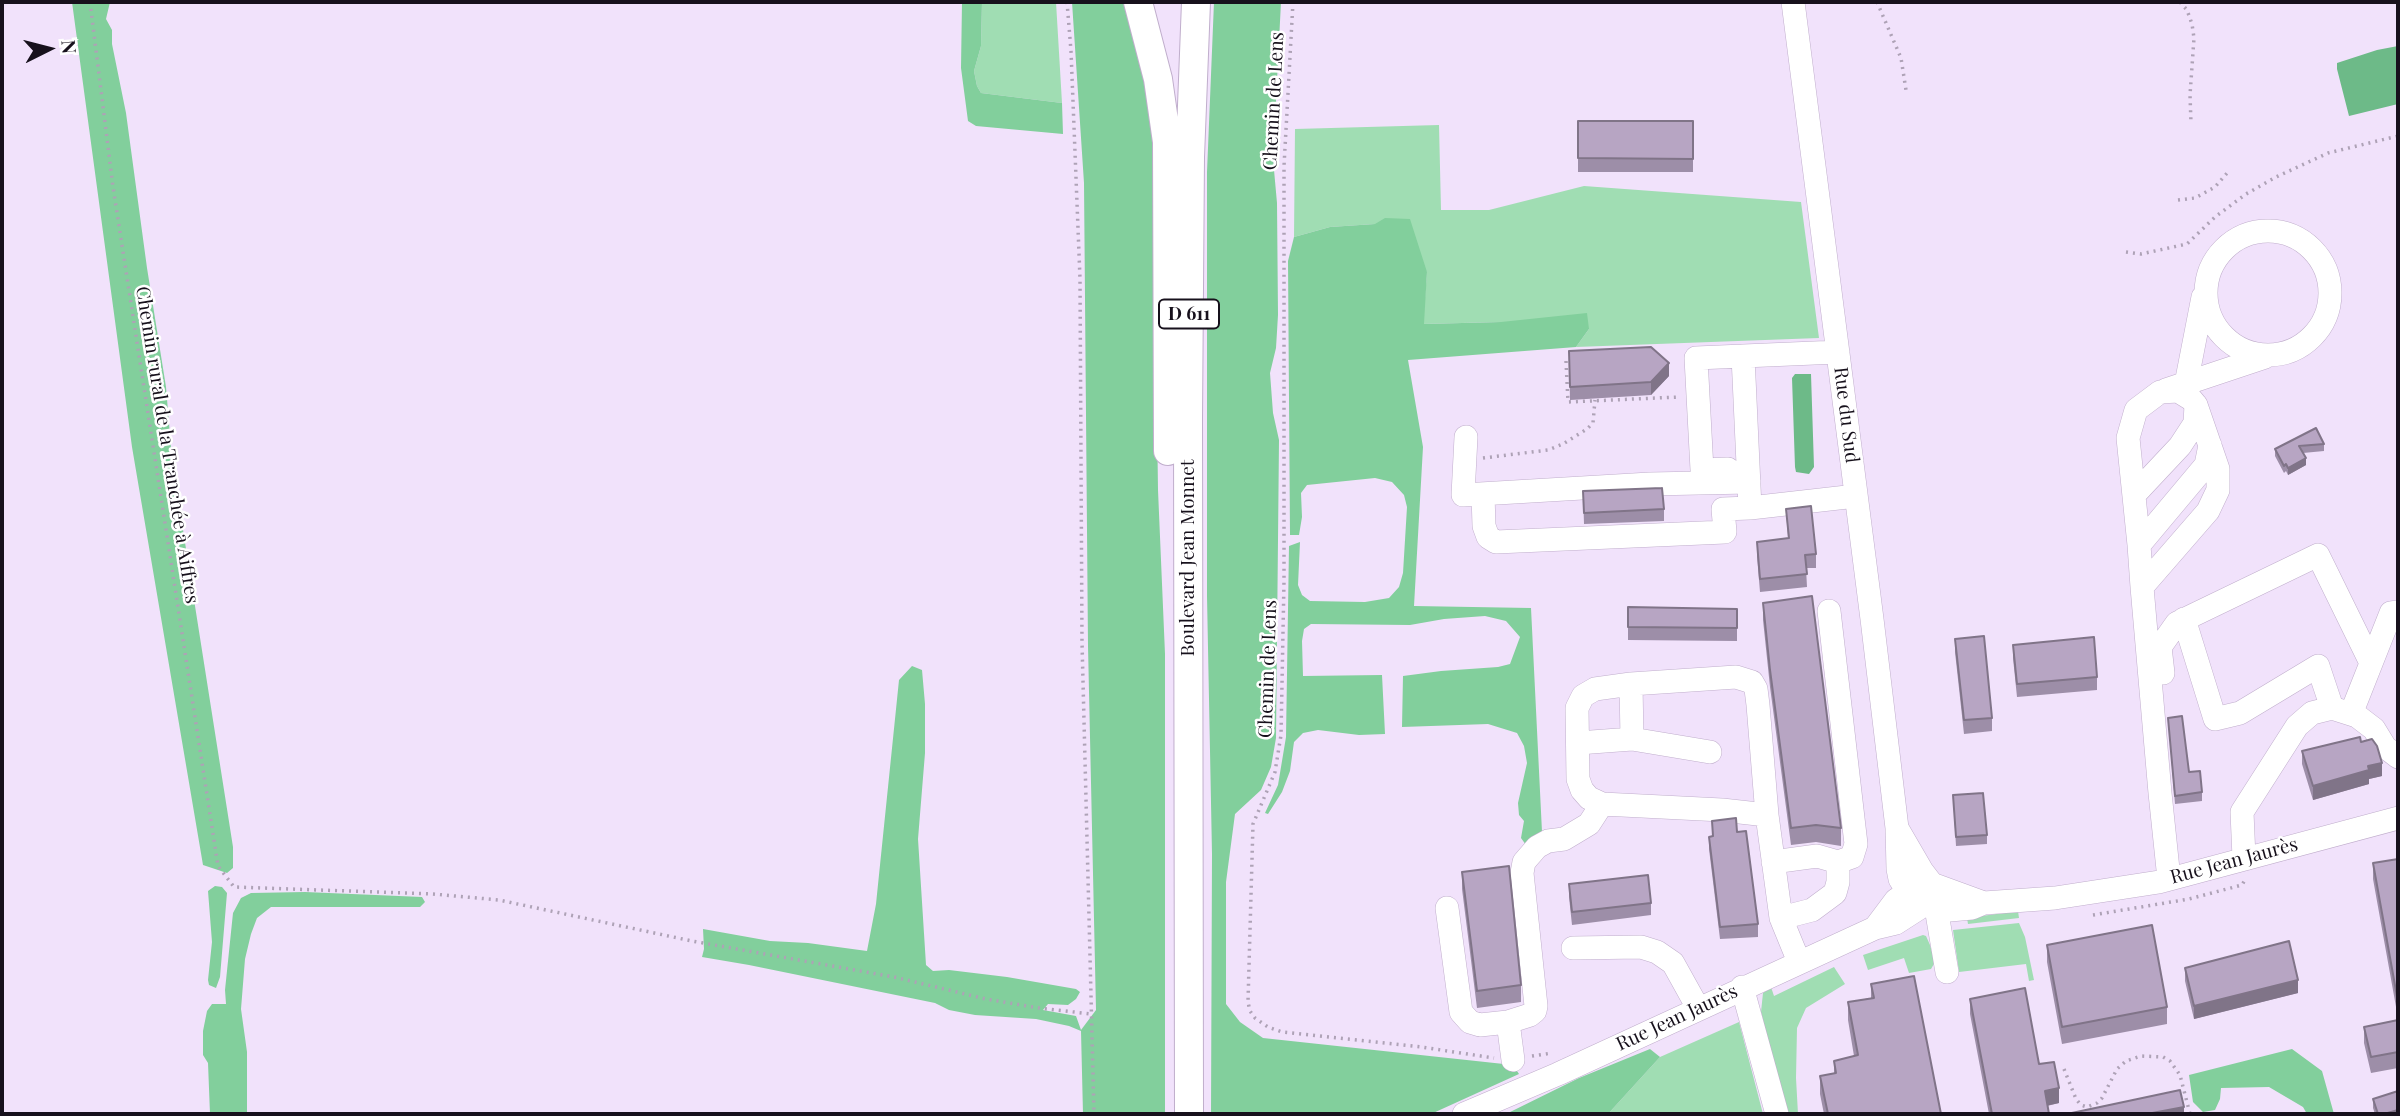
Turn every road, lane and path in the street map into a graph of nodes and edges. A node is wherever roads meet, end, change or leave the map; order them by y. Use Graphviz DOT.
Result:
graph roads {
  1 [pos="90,2"];
  2 [pos="1067,2"];
  3 [pos="1138,2"];
  4 [pos="1184,2"];
  5 [pos="1196,2"];
  6 [pos="1293,2"];
  7 [pos="1793,2"];
  8 [pos="1877,2"];
  9 [pos="2180,2"];
  10 [pos="1906,90"];
  11 [pos="2191,123"];
  12 [pos="2398,136"];
  13 [pos="2228,173"];
  14 [pos="2178,200"];
  15 [pos="2126,252"];
  16 [pos="2205,287"];
  17 [pos="1838,352"];
  18 [pos="1743,356"];
  19 [pos="2265,357"];
  20 [pos="1566,361"];
  21 [pos="2186,384"];
  22 [pos="2160,393"];
  23 [pos="1698,396"];
  24 [pos="1595,400"];
  25 [pos="2203,425"];
  26 [pos="1466,448"];
  27 [pos="1749,475"];
  28 [pos="1483,494"];
  29 [pos="1856,496"];
  30 [pos="2134,504"];
  31 [pos="1750,508"];
  32 [pos="2138,545"];
  33 [pos="2141,579"];
  34 [pos="1829,611"];
  35 [pos="2398,612"];
  36 [pos="2184,619"];
  37 [pos="1176,626"];
  38 [pos="2371,663"];
  39 [pos="1632,684"];
  40 [pos="2341,711"];
  41 [pos="2169,718"];
  42 [pos="1632,740"];
  43 [pos="1578,743"];
  44 [pos="1710,752"];
  45 [pos="2398,757"];
  46 [pos="1602,804"];
  47 [pos="1767,815"];
  48 [pos="2398,818"];
  49 [pos="1897,828"];
  50 [pos="2244,858"];
  51 [pos="1773,862"];
  52 [pos="1838,862"];
  53 [pos="2169,879"];
  54 [pos="1916,895"];
  55 [pos="1447,908"];
  56 [pos="1781,918"];
  57 [pos="1573,948"];
  58 [pos="1799,962"];
  59 [pos="1947,972"];
  60 [pos="1742,988"];
  61 [pos="1698,1008"];
  62 [pos="1091,1013"];
  63 [pos="1508,1022"];
  64 [pos="1513,1060"];
  65 [pos="2064,1069"];
  66 [pos="1472,1113"];
  67 [pos="1094,1114"];
  68 [pos="1177,1114"];
  69 [pos="1189,1114"];
  70 [pos="1777,1114"];
  71 [pos="2190,1114"];
  1 -- 62 [label="path, Chemin rural de la Tranchée à Aiffres"];
  2 -- 62 [label="path"];
  3 -- 37 [label="main road"];
  4 -- 37 [label="main road, Boulevard Jean Monnet / D 611"];
  5 -- 69 [label="main road, Boulevard Jean Monnet / D 611"];
  6 -- 64 [label="path, Chemin de Lens"];
  7 -- 17 [label="street, Rue du Sud"];
  8 -- 10 [label="path"];
  9 -- 11 [label="path"];
  12 -- 15 [label="path"];
  13 -- 14 [label="path"];
  16 -- 19 [label="street"];
  16 -- 19 [label="street"];
  16 -- 21 [label="street"];
  17 -- 18 [label="street"];
  17 -- 29 [label="street, Rue du Sud"];
  18 -- 23 [label="street"];
  18 -- 27 [label="street"];
  19 -- 21 [label="street"];
  20 -- 24 [label="path"];
  21 -- 22 [label="street"];
  22 -- 25 [label="street"];
  22 -- 30 [label="street"];
  23 -- 24 [label="path"];
  23 -- 27 [label="street"];
  24 -- 26 [label="path"];
  25 -- 30 [label="street"];
  25 -- 32 [label="street"];
  25 -- 33 [label="street"];
  26 -- 28 [label="street"];
  27 -- 28 [label="street"];
  27 -- 31 [label="street"];
  28 -- 31 [label="street"];
  29 -- 31 [label="street"];
  29 -- 49 [label="street, Rue du Sud"];
  30 -- 32 [label="street"];
  32 -- 33 [label="street"];
  33 -- 53 [label="street"];
  34 -- 52 [label="street"];
  35 -- 38 [label="street"];
  36 -- 38 [label="street"];
  36 -- 40 [label="street"];
  36 -- 41 [label="street"];
  37 -- 68 [label="main road, Boulevard Jean Monnet / D 611"];
  38 -- 40 [label="street"];
  39 -- 42 [label="street"];
  39 -- 43 [label="street"];
  39 -- 47 [label="street"];
  40 -- 45 [label="street"];
  40 -- 50 [label="street"];
  42 -- 43 [label="street"];
  42 -- 44 [label="street"];
  43 -- 46 [label="street"];
  46 -- 47 [label="street"];
  46 -- 63 [label="street"];
  47 -- 51 [label="street"];
  48 -- 50 [label="street, Rue Jean Jaurès"];
  49 -- 54 [label="street, Rue du Sud"];
  49 -- 54 [label="street, Rue du Sud"];
  50 -- 53 [label="street, Rue Jean Jaurès"];
  51 -- 52 [label="street"];
  51 -- 56 [label="street"];
  52 -- 56 [label="street"];
  53 -- 54 [label="street, Rue Jean Jaurès"];
  54 -- 58 [label="street, Rue Jean Jaurès"];
  54 -- 59 [label="street"];
  55 -- 63 [label="street"];
  56 -- 58 [label="street"];
  57 -- 61 [label="street"];
  58 -- 60 [label="street, Rue Jean Jaurès"];
  60 -- 61 [label="street, Rue Jean Jaurès"];
  60 -- 70 [label="street"];
  61 -- 66 [label="street, Rue Jean Jaurès"];
  62 -- 67 [label="path"];
  63 -- 64 [label="street"];
  65 -- 71 [label="path"];
}
